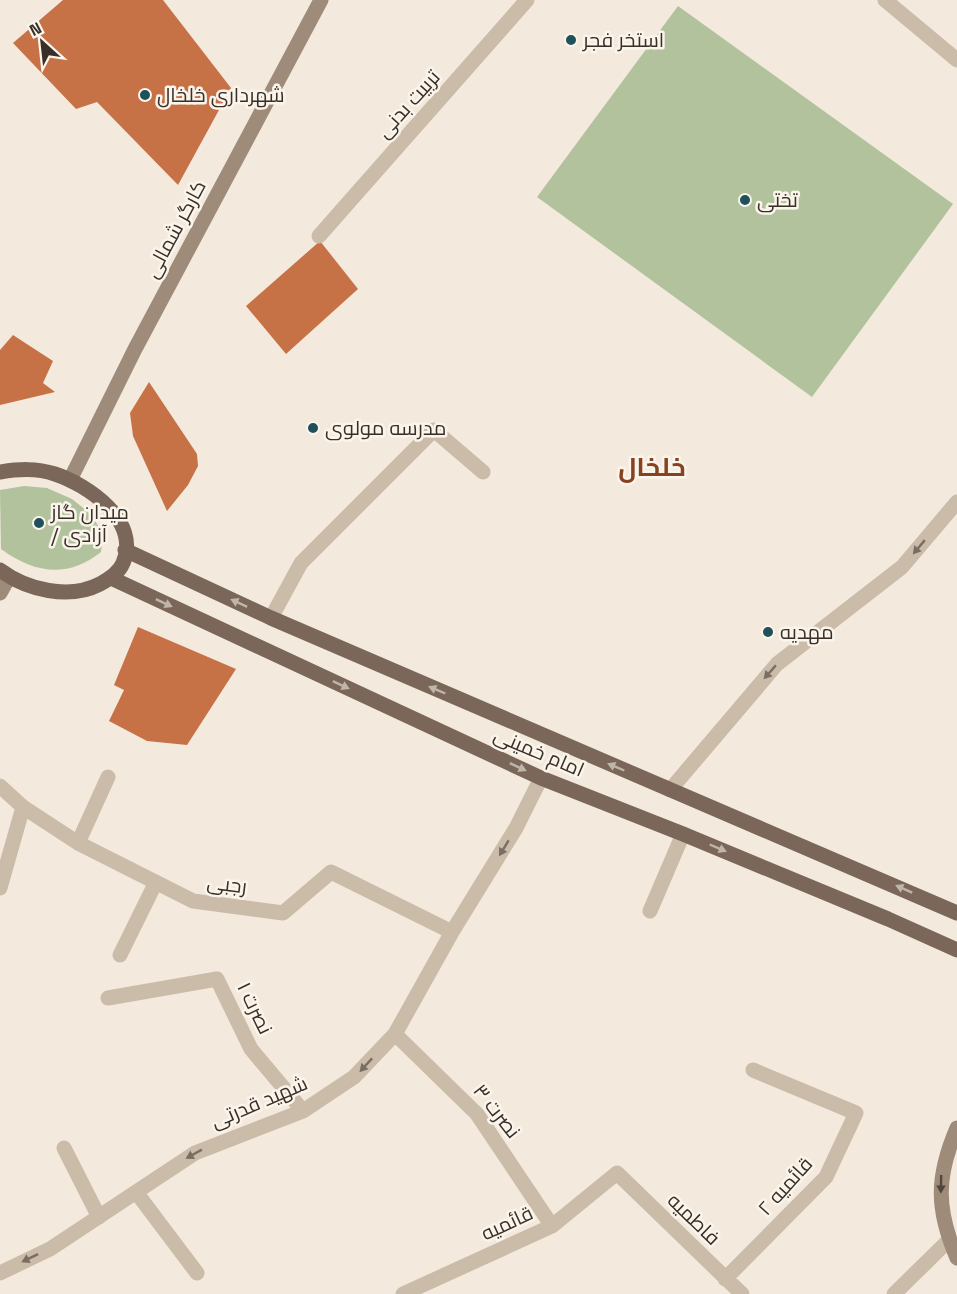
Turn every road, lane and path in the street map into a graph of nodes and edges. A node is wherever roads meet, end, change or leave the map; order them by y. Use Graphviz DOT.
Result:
graph roads {
  1 [pos="321,0"];
  2 [pos="527,0"];
  3 [pos="885,0"];
  4 [pos="957,60"];
  5 [pos="319,236"];
  6 [pos="0,472"];
  7 [pos="483,472"];
  8 [pos="70,480"];
  9 [pos="957,502"];
  10 [pos="125,550"];
  11 [pos="5,573"];
  12 [pos="111,579"];
  13 [pos="0,593"];
  14 [pos="270,618"];
  15 [pos="108,777"];
  16 [pos="541,778"];
  17 [pos="0,786"];
  18 [pos="670,790"];
  19 [pos="23,807"];
  20 [pos="683,834"];
  21 [pos="78,843"];
  22 [pos="156,882"];
  23 [pos="0,888"];
  24 [pos="650,911"];
  25 [pos="957,913"];
  26 [pos="452,932"];
  27 [pos="957,950"];
  28 [pos="120,955"];
  29 [pos="108,998"];
  30 [pos="395,1034"];
  31 [pos="753,1070"];
  32 [pos="303,1111"];
  33 [pos="957,1128"];
  34 [pos="64,1148"];
  35 [pos="617,1173"];
  36 [pos="136,1192"];
  37 [pos="99,1217"];
  38 [pos="552,1226"];
  39 [pos="949,1240"];
  40 [pos="957,1258"];
  41 [pos="0,1273"];
  42 [pos="197,1273"];
  43 [pos="725,1279"];
  44 [pos="403,1294"];
  45 [pos="742,1294"];
  46 [pos="894,1294"];
  1 -- 8 [label="main road, کارگر شمالی"];
  2 -- 5 [label="street, تربیت بدنی"];
  3 -- 4 [label="street"];
  6 -- 8 [label="main road"];
  7 -- 14 [label="street"];
  8 -- 10 [label="main road"];
  9 -- 18 [label="street, one-way"];
  10 -- 12 [label="main road"];
  14 -- 10 [label="main road, امام خمینی, one-way"];
  11 -- 12 [label="main road"];
  11 -- 13 [label="main road"];
  12 -- 16 [label="main road, امام خمینی, one-way"];
  18 -- 14 [label="main road, امام خمینی, one-way"];
  15 -- 21 [label="street"];
  16 -- 20 [label="main road, امام خمینی"];
  16 -- 26 [label="street, شهید قدرتی, one-way"];
  17 -- 19 [label="street, رجبی"];
  25 -- 18 [label="main road, امام خمینی, one-way"];
  19 -- 21 [label="street, رجبی"];
  19 -- 23 [label="street"];
  20 -- 24 [label="street"];
  20 -- 27 [label="main road, امام خمینی, one-way"];
  21 -- 22 [label="street, رجبی"];
  22 -- 26 [label="street, رجبی"];
  22 -- 28 [label="street"];
  26 -- 30 [label="street, شهید قدرتی"];
  29 -- 32 [label="street, نصرت ۱"];
  30 -- 32 [label="street, شهید قدرتی, one-way"];
  30 -- 38 [label="street, نصرت ۳"];
  31 -- 43 [label="street, قائمیه ۲"];
  32 -- 36 [label="street, شهید قدرتی, one-way"];
  33 -- 39 [label="main road, one-way"];
  34 -- 37 [label="street"];
  35 -- 38 [label="street, قائمیه"];
  35 -- 43 [label="street, فاطمیه"];
  36 -- 37 [label="street, شهید قدرتی"];
  36 -- 42 [label="street"];
  37 -- 41 [label="street, شهید قدرتی, one-way"];
  38 -- 44 [label="street, قائمیه"];
  39 -- 40 [label="main road"];
  39 -- 46 [label="street"];
  43 -- 45 [label="street, فاطمیه"];
}
